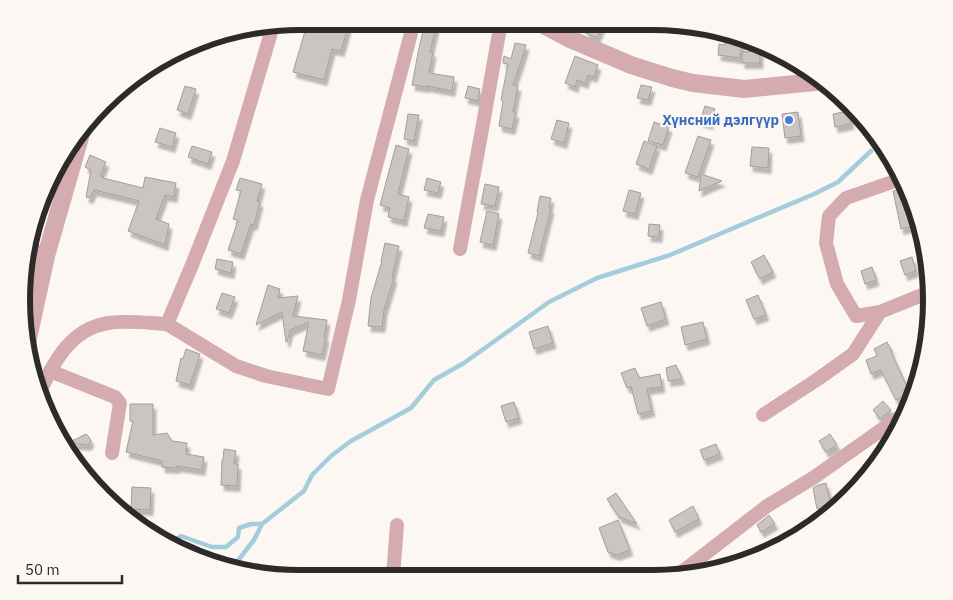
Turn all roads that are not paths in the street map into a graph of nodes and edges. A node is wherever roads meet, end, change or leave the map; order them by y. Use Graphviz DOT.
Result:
graph roads {
  1 [pos="412,30"];
  2 [pos="499,30"];
  3 [pos="556,30"];
  4 [pos="271,32"];
  5 [pos="812,82"];
  6 [pos="77,149"];
  7 [pos="895,181"];
  8 [pos="460,249"];
  9 [pos="34,250"];
  10 [pos="46,256"];
  11 [pos="923,295"];
  12 [pos="30,300"];
  13 [pos="880,312"];
  14 [pos="167,324"];
  15 [pos="50,371"];
  16 [pos="43,385"];
  17 [pos="763,415"];
  18 [pos="895,420"];
  19 [pos="112,452"];
  20 [pos="397,525"];
  21 [pos="687,568"];
  22 [pos="394,570"];
  1 -- 14 [label="street"];
  2 -- 8 [label="street"];
  3 -- 5 [label="street"];
  4 -- 14 [label="street"];
  6 -- 10 [label="street"];
  7 -- 13 [label="street"];
  9 -- 10 [label="street"];
  10 -- 12 [label="street"];
  11 -- 13 [label="street"];
  13 -- 17 [label="street"];
  14 -- 15 [label="street"];
  15 -- 16 [label="street"];
  15 -- 19 [label="street"];
  18 -- 21 [label="street"];
  20 -- 22 [label="street"];
}
